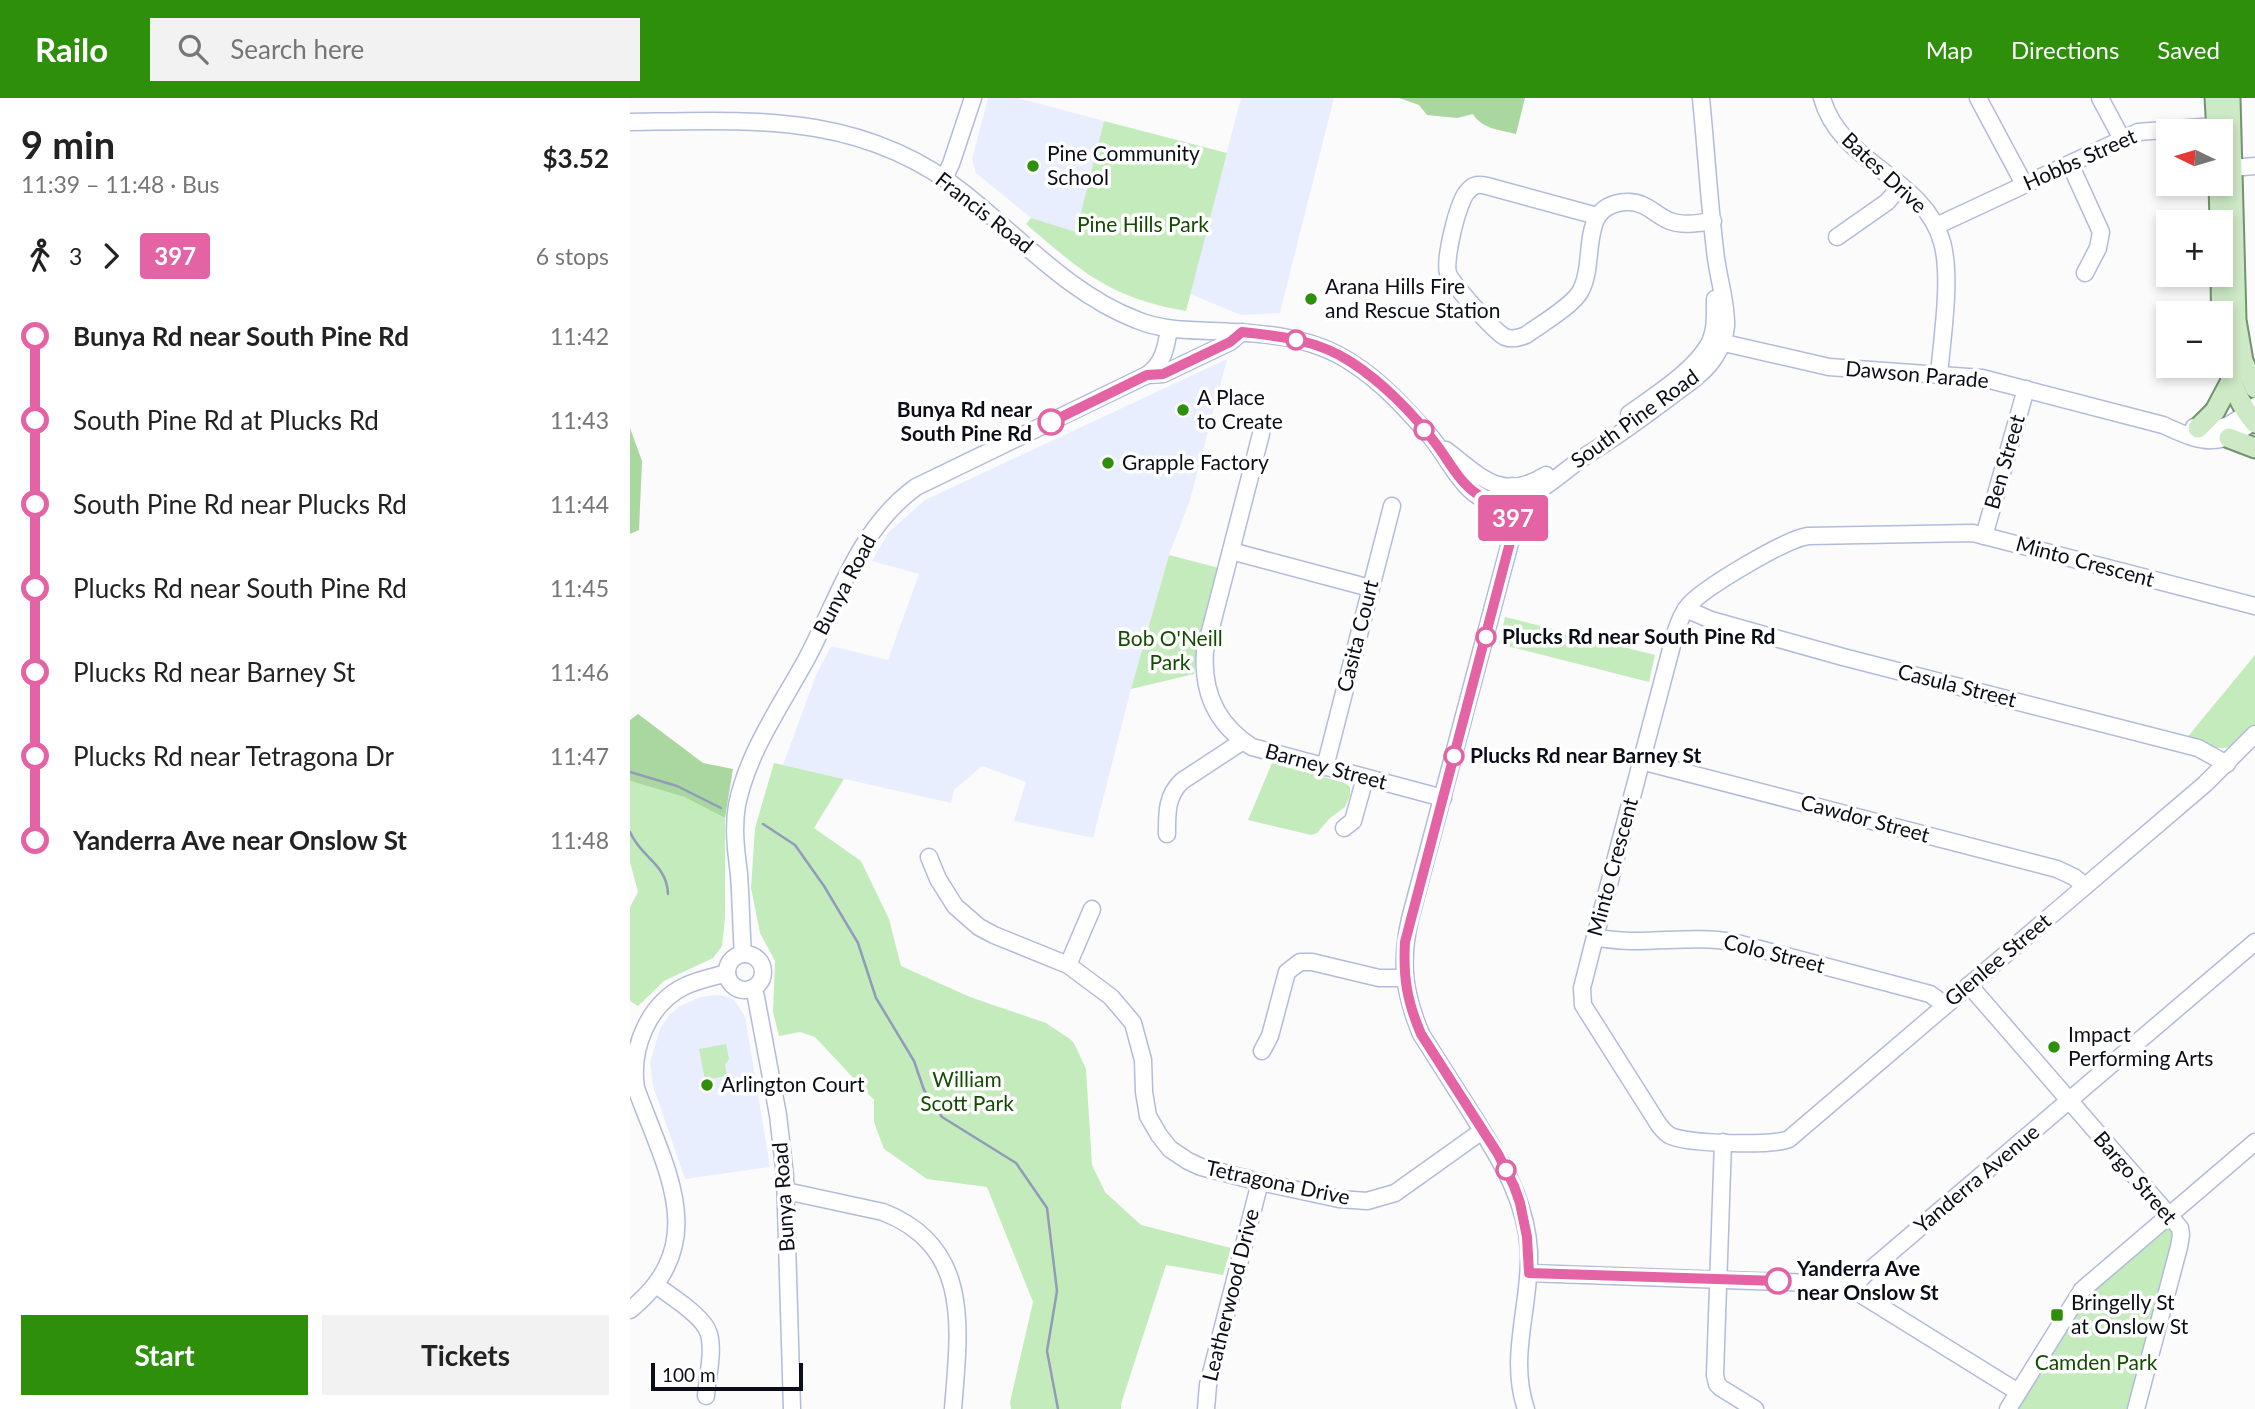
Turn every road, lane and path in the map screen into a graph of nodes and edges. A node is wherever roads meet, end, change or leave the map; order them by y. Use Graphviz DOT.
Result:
graph roads {
  1 [pos="974,98"];
  2 [pos="1701,98"];
  3 [pos="1822,98"];
  4 [pos="1978,98"];
  5 [pos="2100,98"];
  6 [pos="2215,98"];
  7 [pos="2230,98"];
  8 [pos="2220,119"];
  9 [pos="2224,119"];
  10 [pos="630,122"];
  11 [pos="2156,130"];
  12 [pos="2122,139"];
  13 [pos="2070,164"];
  14 [pos="2255,166"];
  15 [pos="2233,168"];
  16 [pos="944,178"];
  17 [pos="2024,184"];
  18 [pos="1901,186"];
  19 [pos="2229,196"];
  20 [pos="1597,216"];
  21 [pos="1713,221"];
  22 [pos="1936,226"];
  23 [pos="1837,237"];
  24 [pos="2085,273"];
  25 [pos="2221,287"];
  26 [pos="1169,329"];
  27 [pos="1242,332"];
  28 [pos="1717,342"];
  29 [pos="1147,375"];
  30 [pos="1939,375"];
  31 [pos="2231,381"];
  32 [pos="2255,388"];
  33 [pos="2026,389"];
  34 [pos="2253,416"];
  35 [pos="2163,425"];
  36 [pos="2197,428"];
  37 [pos="1261,434"];
  38 [pos="2229,438"];
  39 [pos="2255,448"];
  40 [pos="1512,494"];
  41 [pos="1392,506"];
  42 [pos="1984,536"];
  43 [pos="1231,551"];
  44 [pos="1370,588"];
  45 [pos="2255,606"];
  46 [pos="1686,609"];
  47 [pos="2255,734"];
  48 [pos="1243,741"];
  49 [pos="1641,761"];
  50 [pos="2227,764"];
  51 [pos="1325,767"];
  52 [pos="1365,778"];
  53 [pos="1443,798"];
  54 [pos="1344,828"];
  55 [pos="1167,834"];
  56 [pos="929,857"];
  57 [pos="2085,886"];
  58 [pos="1092,909"];
  59 [pos="1595,937"];
  60 [pos="2255,942"];
  61 [pos="743,954"];
  62 [pos="1068,965"];
  63 [pos="727,973"];
  64 [pos="1404,978"];
  65 [pos="1969,985"];
  66 [pos="753,988"];
  67 [pos="1945,1005"];
  68 [pos="1262,1051"];
  69 [pos="2068,1101"];
  70 [pos="1482,1132"];
  71 [pos="1723,1142"];
  72 [pos="2255,1142"];
  73 [pos="1260,1182"];
  74 [pos="786,1191"];
  75 [pos="2169,1215"];
  76 [pos="1529,1273"];
  77 [pos="1718,1279"];
  78 [pos="656,1285"];
  79 [pos="1852,1289"];
  80 [pos="630,1310"];
  81 [pos="2018,1392"];
  82 [pos="706,1396"];
  83 [pos="792,1409"];
  84 [pos="953,1409"];
  85 [pos="1206,1409"];
  86 [pos="1526,1409"];
  87 [pos="1755,1409"];
  88 [pos="2007,1409"];
  89 [pos="2136,1409"];
  1 -- 16 [label="street"];
  2 -- 21 [label="street"];
  3 -- 18 [label="street, Bates Drive"];
  4 -- 17 [label="street"];
  5 -- 12 [label="street"];
  6 -- 8 [label="main road"];
  7 -- 9 [label="main road"];
  10 -- 16 [label="street, Francis Road"];
  11 -- 12 [label="street, Hobbs Street"];
  12 -- 13 [label="street, Hobbs Street"];
  13 -- 17 [label="street, Hobbs Street"];
  13 -- 24 [label="street"];
  14 -- 15 [label="street"];
  16 -- 26 [label="street, Francis Road"];
  17 -- 22 [label="street, Hobbs Street"];
  18 -- 22 [label="street, Bates Drive"];
  18 -- 23 [label="street"];
  19 -- 32 [label="main road"];
  20 -- 20 [label="street"];
  20 -- 21 [label="street"];
  21 -- 28 [label="street"];
  22 -- 30 [label="street, Bates Drive"];
  25 -- 31 [label="main road"];
  26 -- 27 [label="street, Francis Road"];
  26 -- 29 [label="street, Bunya Road"];
  27 -- 29 [label="street, Bunya Road"];
  27 -- 40 [label="street"];
  28 -- 30 [label="street, Dawson Parade"];
  28 -- 40 [label="street, South Pine Road"];
  29 -- 61 [label="street, Bunya Road"];
  30 -- 33 [label="street, Dawson Parade"];
  31 -- 34 [label="main road"];
  31 -- 36 [label="main road"];
  33 -- 35 [label="street, Dawson Parade"];
  33 -- 42 [label="street, Ben Street"];
  34 -- 36 [label="street, Dawson Parade"];
  34 -- 38 [label="street"];
  35 -- 36 [label="street, Dawson Parade"];
  35 -- 38 [label="street, Dawson Parade"];
  37 -- 43 [label="street, Barney Street"];
  38 -- 39 [label="main road"];
  40 -- 53 [label="street"];
  41 -- 44 [label="street, Casita Court"];
  42 -- 45 [label="street, Minto Crescent"];
  42 -- 46 [label="street, Minto Crescent"];
  43 -- 44 [label="street"];
  43 -- 48 [label="street, Barney Street"];
  44 -- 51 [label="street, Casita Court"];
  46 -- 49 [label="street, Minto Crescent"];
  46 -- 50 [label="street, Casula Street"];
  47 -- 50 [label="street, Glenlee Street"];
  48 -- 51 [label="street, Barney Street"];
  48 -- 55 [label="street"];
  49 -- 57 [label="street, Cawdor Street"];
  49 -- 59 [label="street, Minto Crescent"];
  50 -- 57 [label="street, Glenlee Street"];
  51 -- 52 [label="street, Barney Street"];
  52 -- 53 [label="street, Barney Street"];
  52 -- 54 [label="street"];
  53 -- 64 [label="street"];
  56 -- 62 [label="street, Tetragona Drive"];
  57 -- 65 [label="street, Glenlee Street"];
  58 -- 62 [label="street"];
  59 -- 67 [label="street, Colo Street"];
  59 -- 71 [label="street, Minto Crescent"];
  60 -- 69 [label="street, Yanderra Avenue"];
  61 -- 63 [label="street"];
  61 -- 66 [label="street"];
  62 -- 73 [label="street, Tetragona Drive"];
  63 -- 66 [label="street"];
  63 -- 78 [label="street"];
  64 -- 68 [label="street"];
  64 -- 70 [label="street"];
  65 -- 67 [label="street, Glenlee Street"];
  65 -- 69 [label="street, Bargo Street"];
  66 -- 74 [label="street, Bunya Road"];
  67 -- 71 [label="street, Glenlee Street"];
  69 -- 75 [label="street, Bargo Street"];
  69 -- 79 [label="street, Yanderra Avenue"];
  70 -- 73 [label="street, Tetragona Drive"];
  70 -- 76 [label="street"];
  71 -- 77 [label="street"];
  72 -- 75 [label="street"];
  73 -- 85 [label="street, Leatherwood Drive"];
  74 -- 83 [label="street, Bunya Road"];
  74 -- 84 [label="street"];
  75 -- 81 [label="street"];
  75 -- 89 [label="street, Bargo Street"];
  76 -- 77 [label="street"];
  76 -- 86 [label="street"];
  77 -- 79 [label="street"];
  77 -- 87 [label="street"];
  78 -- 80 [label="street"];
  78 -- 82 [label="street"];
  79 -- 81 [label="street"];
  81 -- 88 [label="street"];
}
